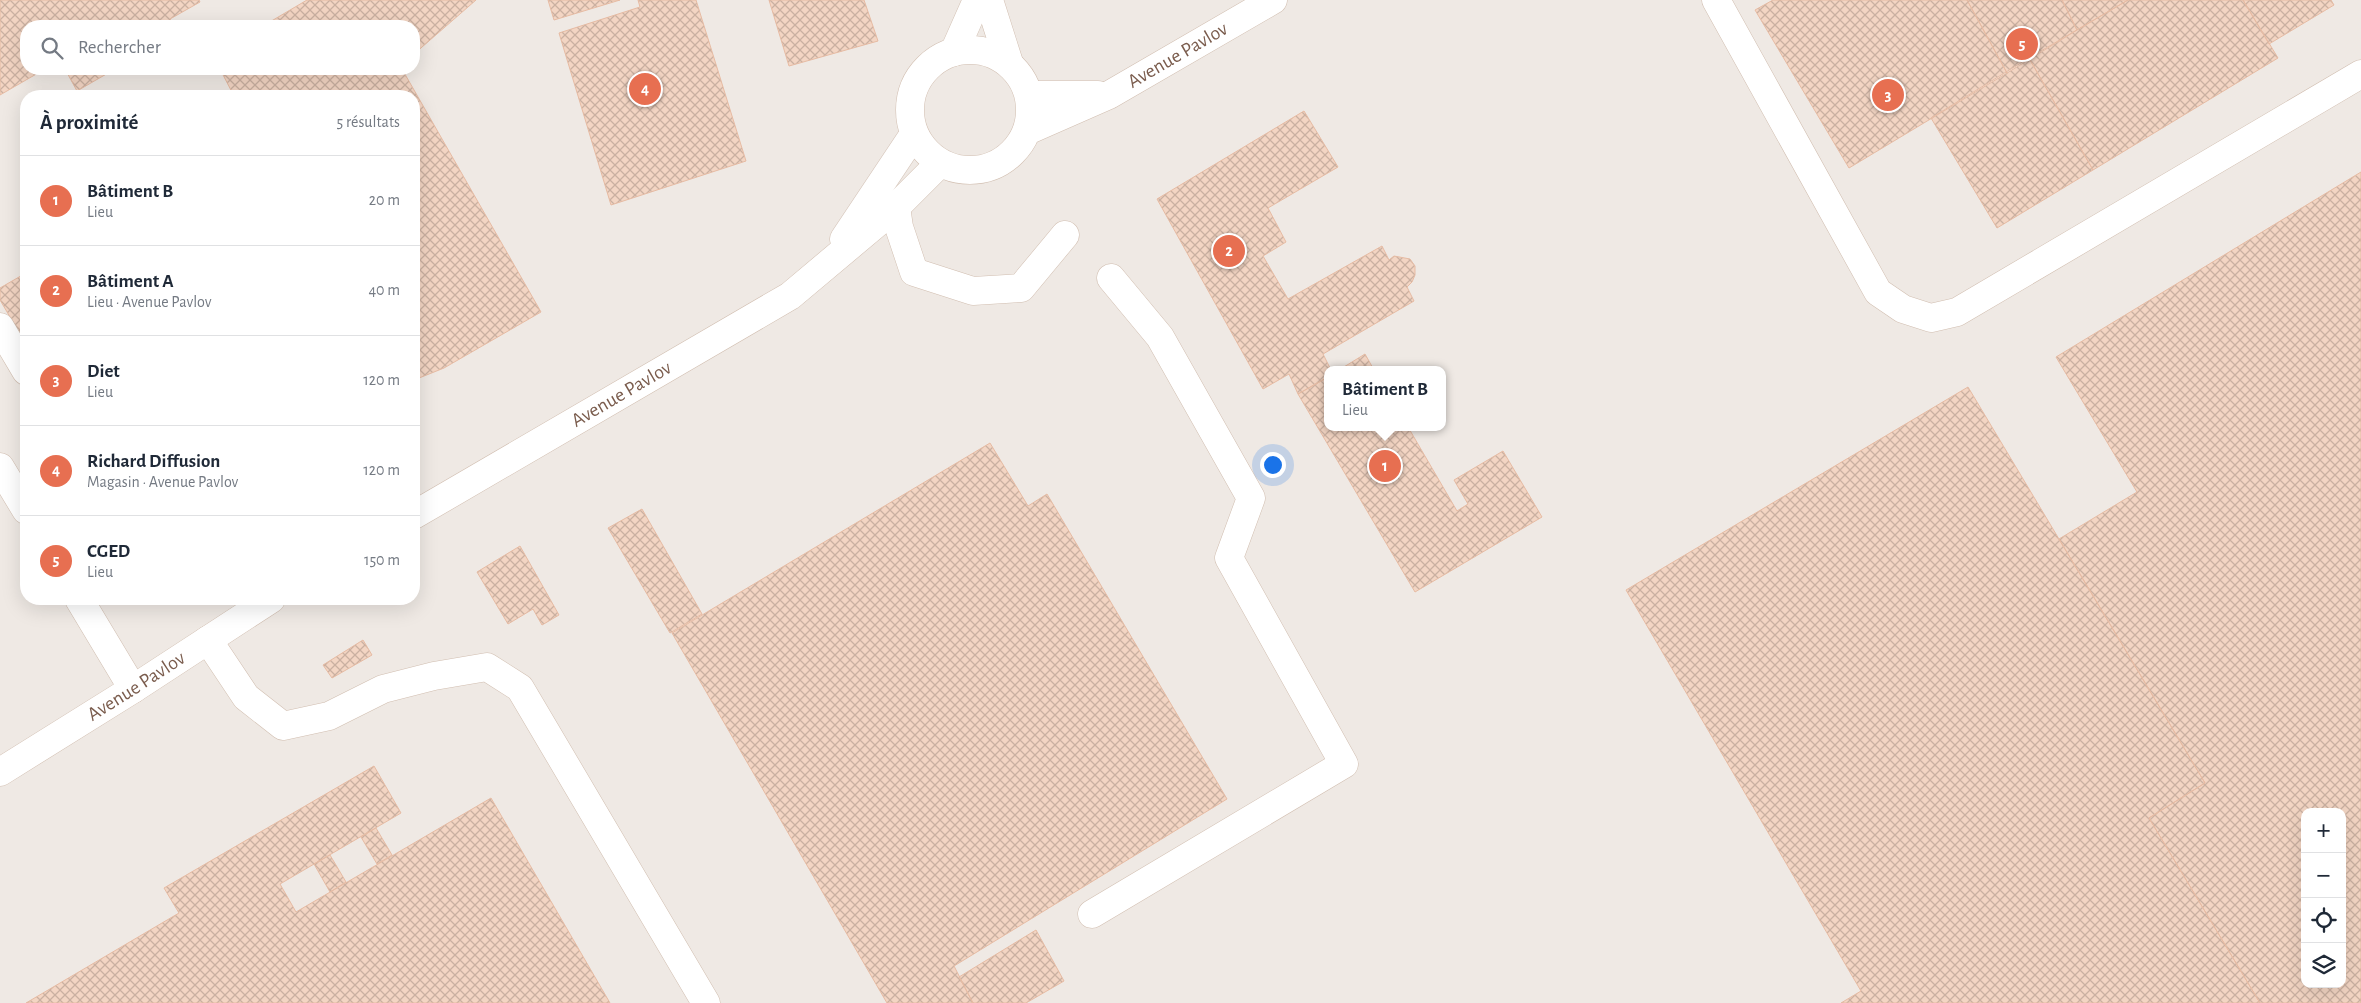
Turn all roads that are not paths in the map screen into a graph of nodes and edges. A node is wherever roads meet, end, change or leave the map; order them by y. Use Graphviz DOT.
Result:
graph roads {
  1 [pos="977,0"];
  2 [pos="989,0"];
  3 [pos="1273,0"];
  4 [pos="1716,0"];
  5 [pos="954,52"];
  6 [pos="1009,63"];
  7 [pos="2361,74"];
  8 [pos="1030,95"];
  9 [pos="1109,95"];
  10 [pos="1027,131"];
  11 [pos="914,134"];
  12 [pos="940,163"];
  13 [pos="896,207"];
  14 [pos="1065,235"];
  15 [pos="825,267"];
  16 [pos="1111,278"];
  17 [pos="0,327"];
  18 [pos="20,361"];
  19 [pos="0,466"];
  20 [pos="20,500"];
  21 [pos="420,512"];
  22 [pos="83,605"];
  23 [pos="263,605"];
  24 [pos="208,640"];
  25 [pos="133,690"];
  26 [pos="0,772"];
  27 [pos="1092,914"];
  28 [pos="706,1003"];
  1 -- 5 [label="street"];
  2 -- 6 [label="street"];
  3 -- 9 [label="street, Avenue Pavlov"];
  4 -- 7 [label="street"];
  5 -- 6 [label="street"];
  5 -- 11 [label="street"];
  6 -- 8 [label="street"];
  8 -- 9 [label="street, Avenue Pavlov"];
  8 -- 10 [label="street"];
  9 -- 10 [label="street, Avenue Pavlov"];
  10 -- 12 [label="street"];
  11 -- 12 [label="street"];
  11 -- 15 [label="street, Avenue Pavlov"];
  12 -- 13 [label="street, Avenue Pavlov"];
  13 -- 14 [label="street"];
  13 -- 15 [label="street, Avenue Pavlov"];
  15 -- 21 [label="street, Avenue Pavlov"];
  16 -- 27 [label="street"];
  17 -- 18 [label="street"];
  19 -- 20 [label="street"];
  22 -- 25 [label="street"];
  23 -- 24 [label="street, Avenue Pavlov"];
  24 -- 25 [label="street, Avenue Pavlov"];
  24 -- 28 [label="street"];
  25 -- 26 [label="street, Avenue Pavlov"];
}
